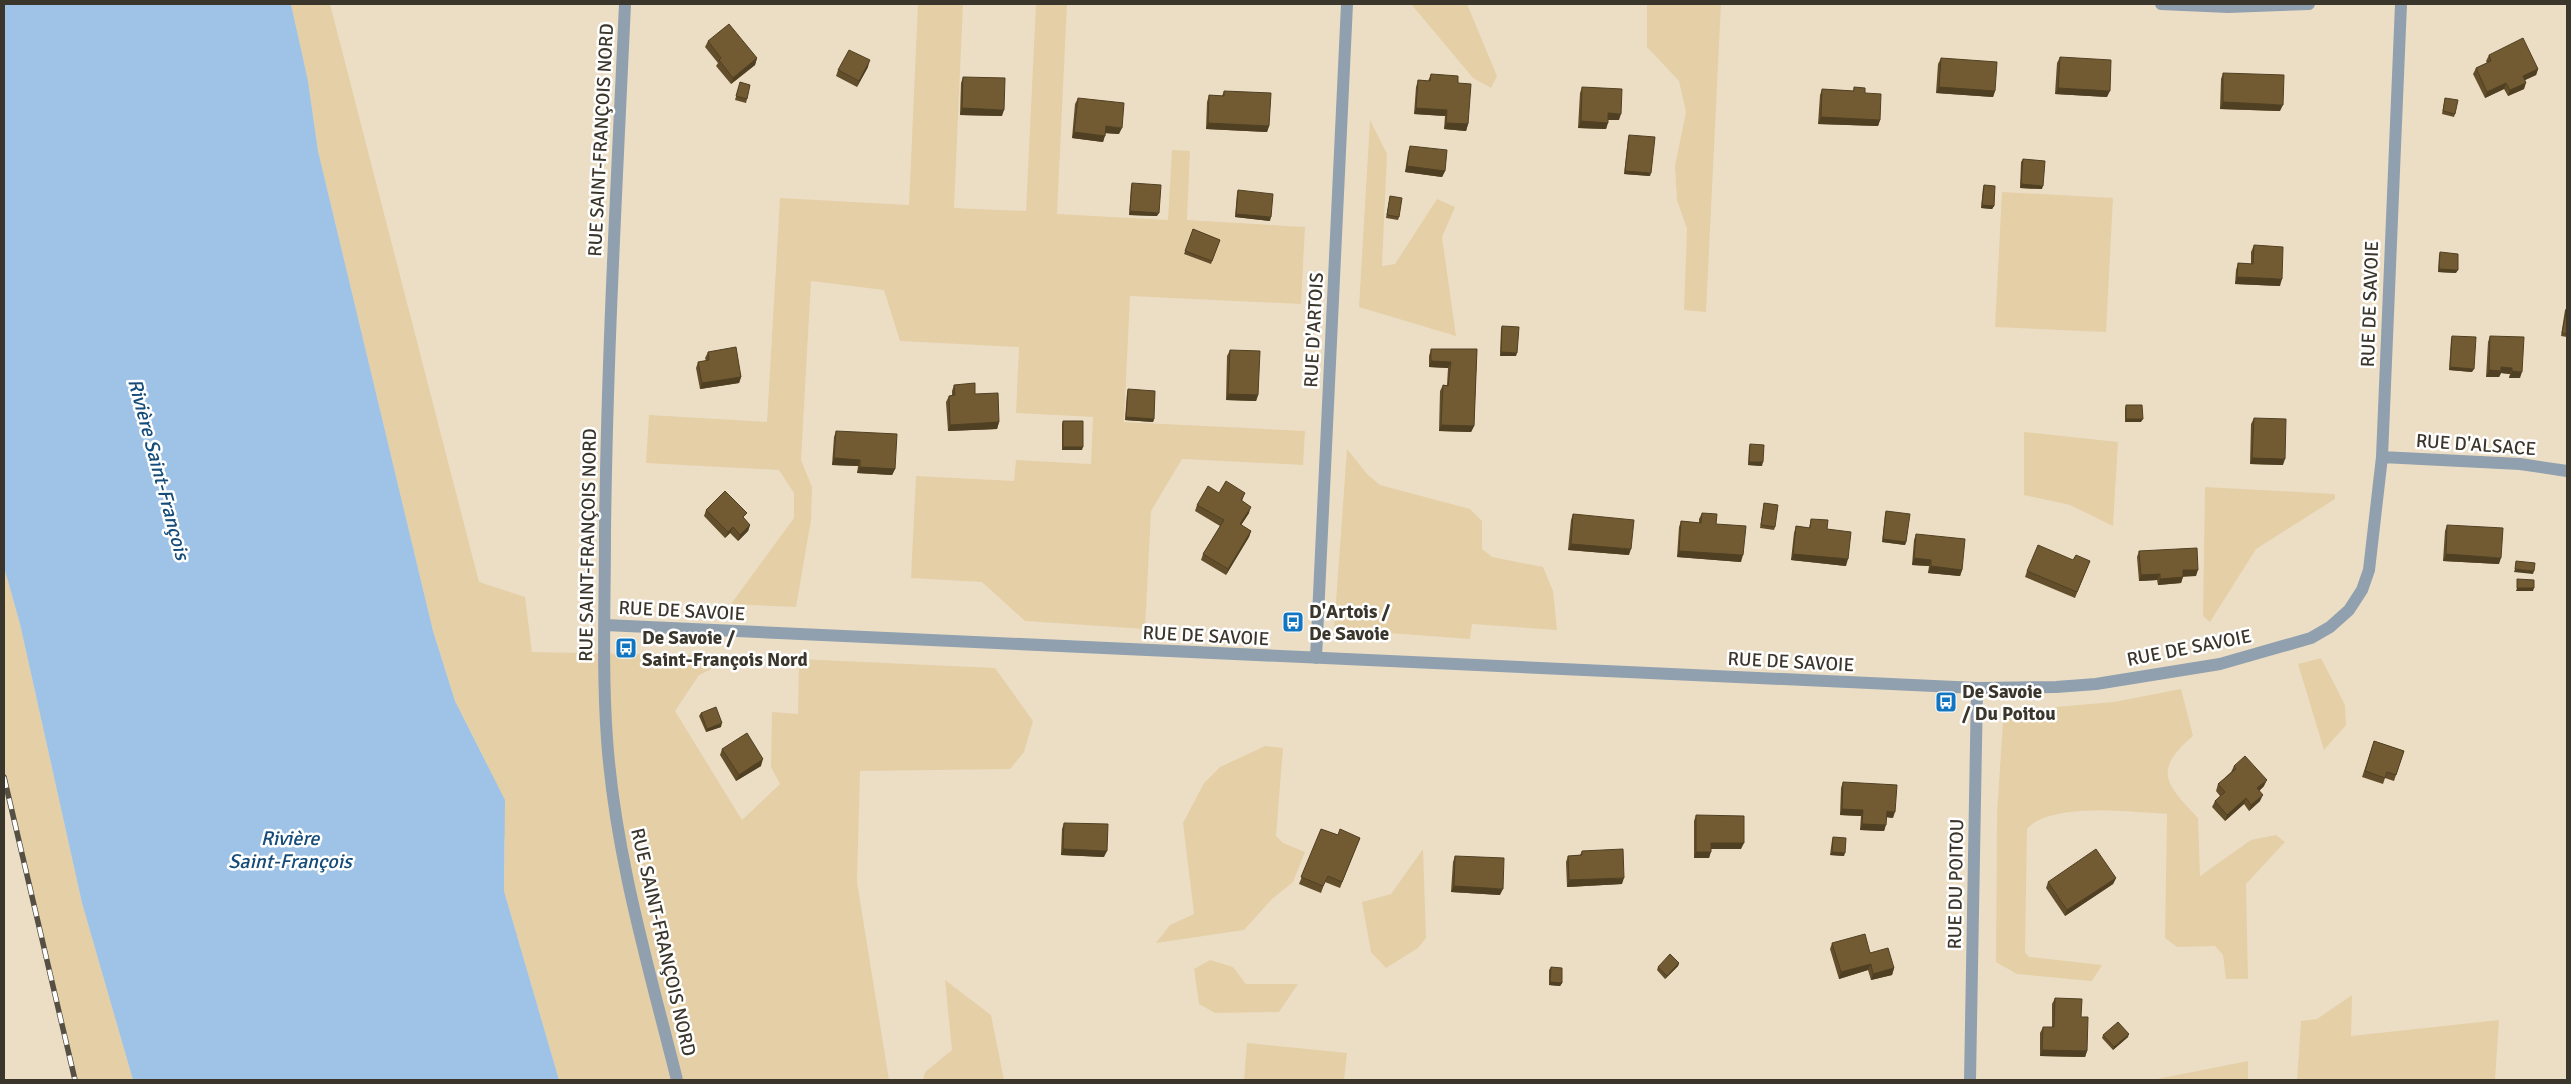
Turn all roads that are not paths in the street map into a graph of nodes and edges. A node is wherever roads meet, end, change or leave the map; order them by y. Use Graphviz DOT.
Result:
graph roads {
  1 [pos="625,4"];
  2 [pos="1347,4"];
  3 [pos="2161,4"];
  4 [pos="2309,4"];
  5 [pos="2401,4"];
  6 [pos="2196,5"];
  7 [pos="2382,457"];
  8 [pos="2567,471"];
  9 [pos="605,625"];
  10 [pos="1316,658"];
  11 [pos="1977,688"];
  12 [pos="677,1080"];
  13 [pos="1970,1080"];
  1 -- 9 [label="street, RUE SAINT-FRANÇOIS NORD"];
  2 -- 10 [label="street, RUE D'ARTOIS"];
  3 -- 6 [label="street"];
  4 -- 6 [label="street"];
  5 -- 7 [label="street, RUE DE SAVOIE"];
  7 -- 8 [label="street, RUE D'ALSACE"];
  7 -- 11 [label="street, RUE DE SAVOIE"];
  9 -- 10 [label="street, RUE DE SAVOIE"];
  9 -- 12 [label="street, RUE SAINT-FRANÇOIS NORD"];
  10 -- 11 [label="street, RUE DE SAVOIE"];
  11 -- 13 [label="street, RUE DU POITOU"];
}
